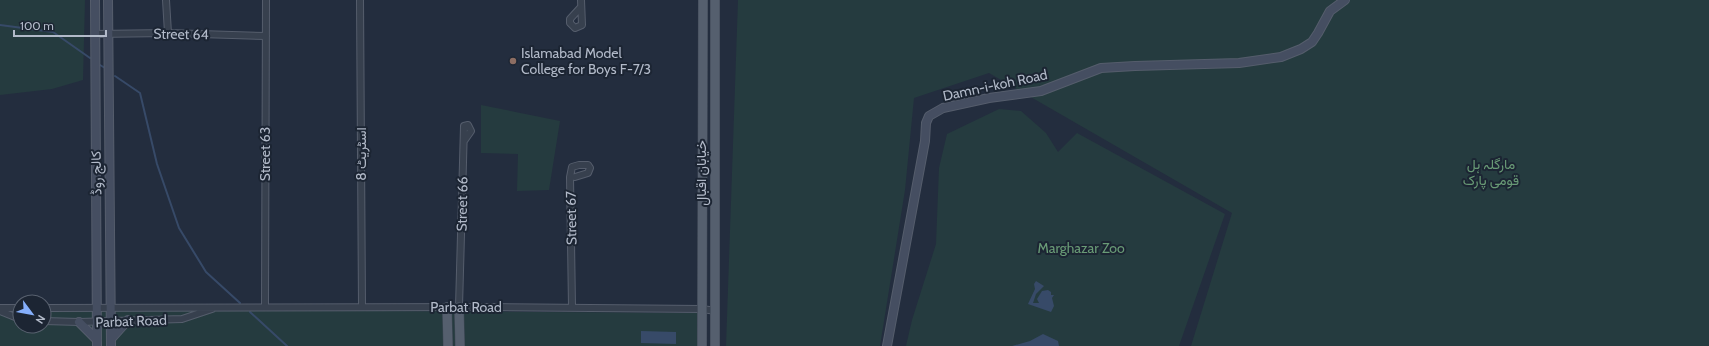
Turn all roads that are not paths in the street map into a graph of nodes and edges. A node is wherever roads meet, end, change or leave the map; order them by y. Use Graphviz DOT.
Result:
graph roads {
  1 [pos="95,0"];
  2 [pos="108,0"];
  3 [pos="166,0"];
  4 [pos="266,0"];
  5 [pos="360,0"];
  6 [pos="581,0"];
  7 [pos="703,0"];
  8 [pos="715,0"];
  9 [pos="1345,0"];
  10 [pos="581,7"];
  11 [pos="168,33"];
  12 [pos="95,34"];
  13 [pos="108,34"];
  14 [pos="266,36"];
  15 [pos="464,141"];
  16 [pos="575,177"];
  17 [pos="265,307"];
  18 [pos="362,307"];
  19 [pos="448,307"];
  20 [pos="459,307"];
  21 [pos="572,307"];
  22 [pos="12,308"];
  23 [pos="52,308"];
  24 [pos="97,308"];
  25 [pos="111,308"];
  26 [pos="217,308"];
  27 [pos="0,309"];
  28 [pos="702,309"];
  29 [pos="716,311"];
  30 [pos="12,315"];
  31 [pos="128,320"];
  32 [pos="52,321"];
  33 [pos="111,321"];
  34 [pos="79,322"];
  35 [pos="97,322"];
  36 [pos="97,343"];
  37 [pos="111,343"];
  38 [pos="448,346"];
  39 [pos="460,346"];
  40 [pos="702,346"];
  41 [pos="715,346"];
  42 [pos="887,346"];
  1 -- 12 [label="street, کالج روڈ"];
  2 -- 13 [label="street, کالج روڈ"];
  3 -- 11 [label="street"];
  4 -- 14 [label="street, Street 63"];
  5 -- 18 [label="street, اسٹریٹ 8"];
  6 -- 10 [label="street"];
  7 -- 28 [label="main road, خیابان اقبال"];
  8 -- 29 [label="main road, خیابان اقبال"];
  9 -- 42 [label="street, Damn-i-koh Road"];
  11 -- 13 [label="street, Street 64"];
  11 -- 14 [label="street, Street 64"];
  12 -- 13 [label="street, Street 64"];
  12 -- 24 [label="street, کالج روڈ"];
  13 -- 25 [label="street, کالج روڈ"];
  14 -- 17 [label="street, Street 63"];
  15 -- 20 [label="street, Street 66"];
  16 -- 21 [label="street, Street 67"];
  17 -- 18 [label="street, Parbat Road"];
  17 -- 26 [label="street, Parbat Road"];
  18 -- 19 [label="street, Parbat Road"];
  19 -- 20 [label="street, Parbat Road"];
  19 -- 38 [label="main road"];
  20 -- 21 [label="street, Parbat Road"];
  20 -- 39 [label="main road"];
  21 -- 28 [label="street, Parbat Road"];
  22 -- 27 [label="street"];
  23 -- 24 [label="street, Parbat Road"];
  24 -- 25 [label="street, Parbat Road"];
  24 -- 35 [label="street, کالج روڈ"];
  25 -- 26 [label="street, Parbat Road"];
  25 -- 33 [label="street, کالج روڈ"];
  26 -- 31 [label="street, Parbat Road"];
  27 -- 30 [label="street"];
  28 -- 29 [label="street, Parbat Road"];
  28 -- 40 [label="main road, خیابان اقبال"];
  29 -- 41 [label="main road, خیابان اقبال"];
  31 -- 33 [label="street, Parbat Road"];
  31 -- 37 [label="street"];
  32 -- 34 [label="street, Parbat Road"];
  33 -- 35 [label="street, Parbat Road"];
  33 -- 37 [label="street, کالج روڈ"];
  34 -- 35 [label="street, Parbat Road"];
  34 -- 36 [label="street"];
  35 -- 36 [label="street, کالج روڈ"];
}
